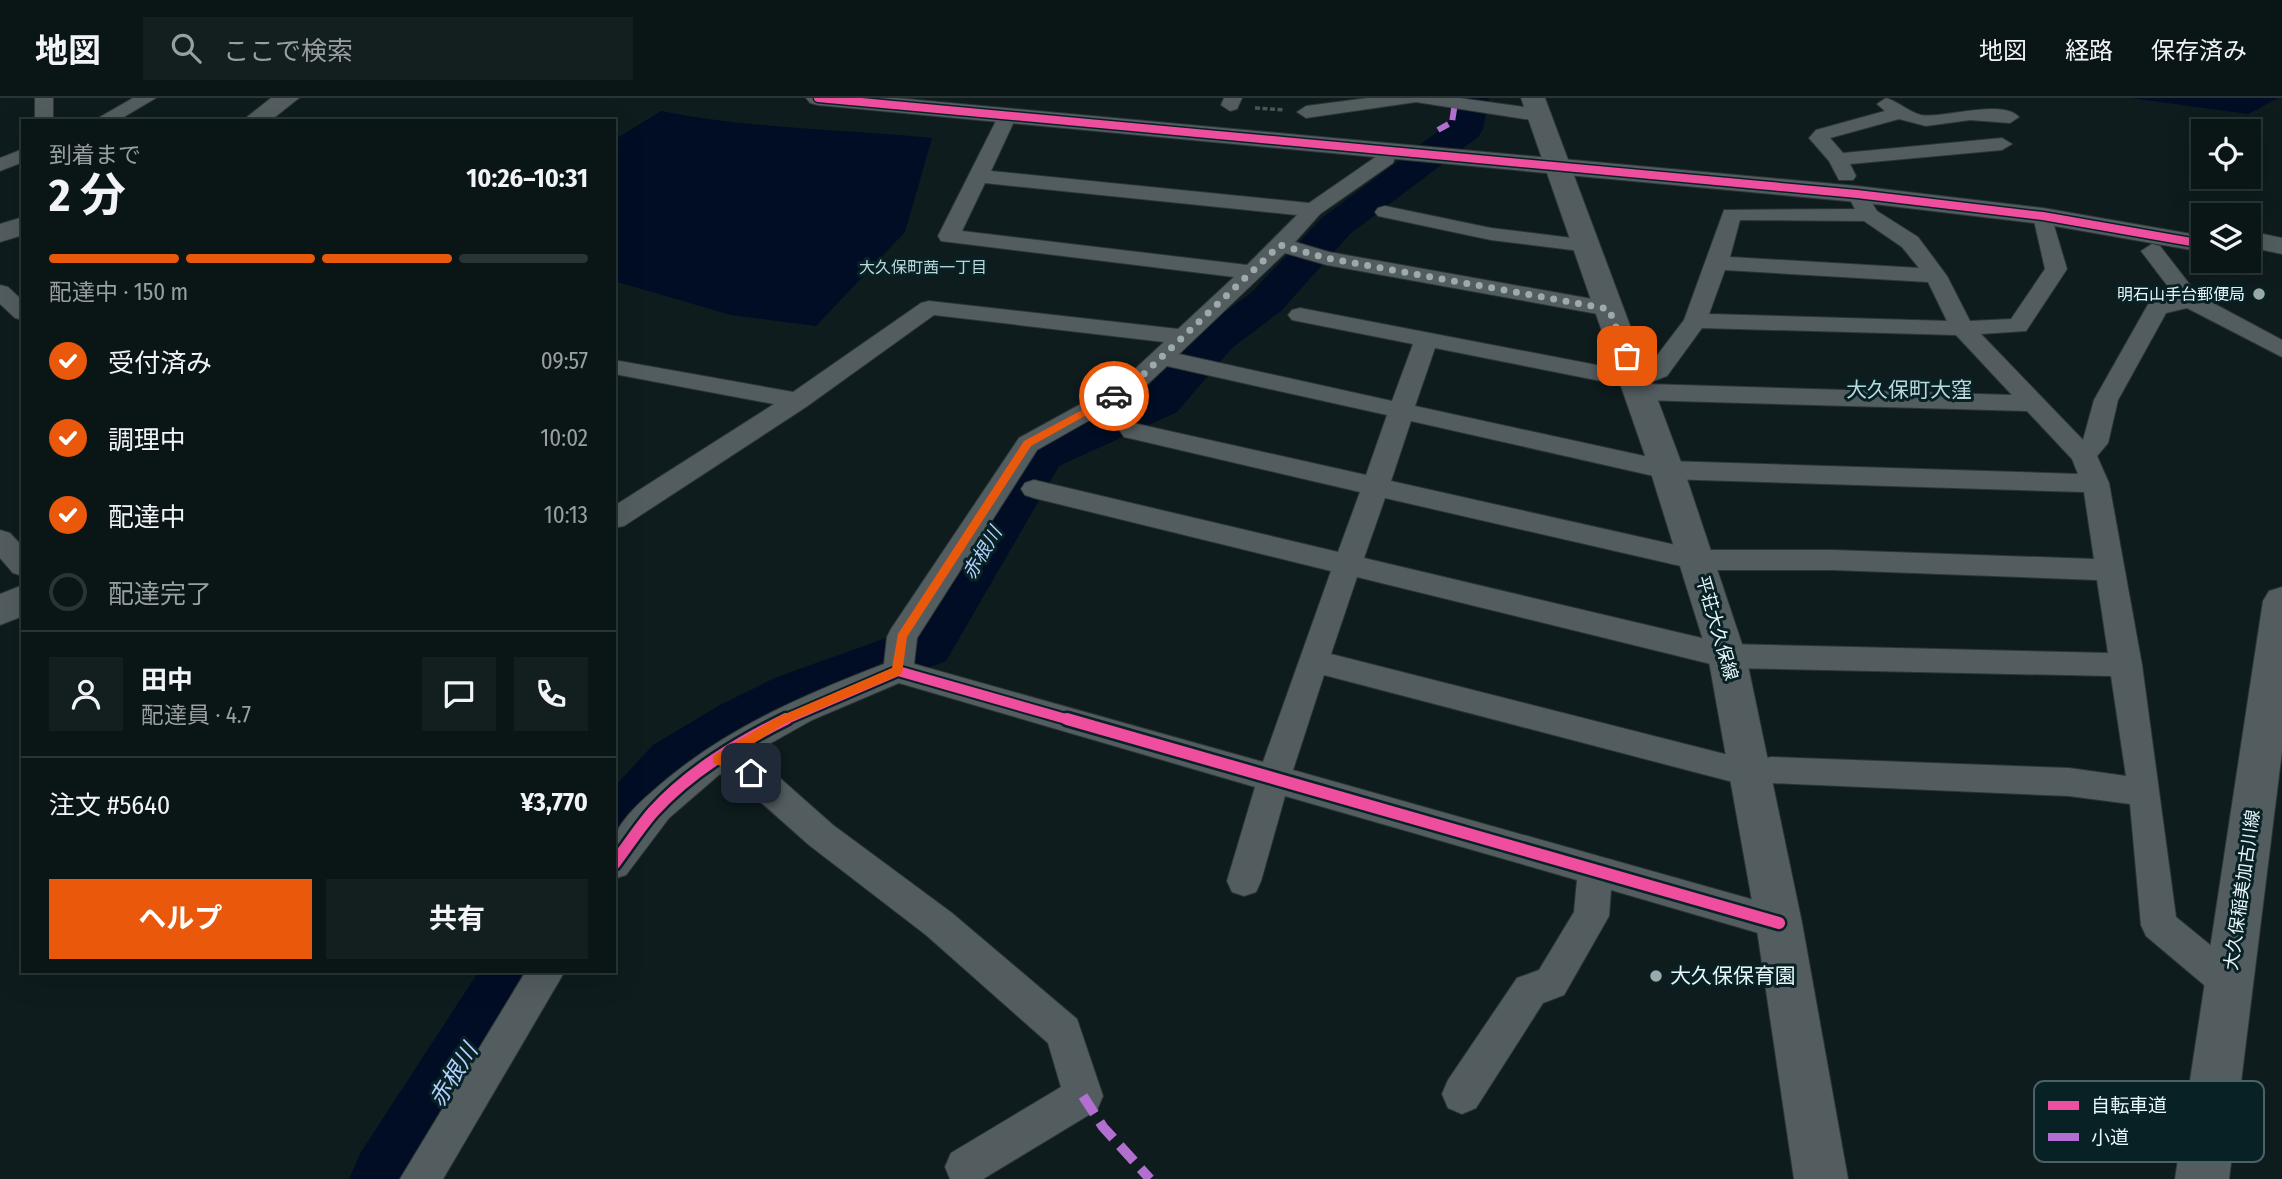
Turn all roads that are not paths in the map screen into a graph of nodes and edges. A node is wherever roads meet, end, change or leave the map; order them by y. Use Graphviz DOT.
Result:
graph roads {
  1 [pos="44,98"];
  2 [pos="147,98"];
  3 [pos="287,98"];
  4 [pos="818,98"];
  5 [pos="964,98"];
  6 [pos="1409,98"];
  7 [pos="1422,98"];
  8 [pos="1013,105"];
  9 [pos="1306,112"];
  10 [pos="2010,117"];
  11 [pos="44,119"];
  12 [pos="106,119"];
  13 [pos="257,119"];
  14 [pos="1546,132"];
  15 [pos="2002,144"];
  16 [pos="1388,149"];
  17 [pos="21,156"];
  18 [pos="0,165"];
  19 [pos="979,176"];
  20 [pos="1853,186"];
  21 [pos="1313,210"];
  22 [pos="1385,212"];
  23 [pos="2043,216"];
  24 [pos="21,226"];
  25 [pos="2191,227"];
  26 [pos="0,234"];
  27 [pos="2191,242"];
  28 [pos="2261,242"];
  29 [pos="1280,245"];
  30 [pos="1588,246"];
  31 [pos="2282,246"];
  32 [pos="2152,251"];
  33 [pos="2261,256"];
  34 [pos="2282,260"];
  35 [pos="1717,263"];
  36 [pos="1252,272"];
  37 [pos="1936,276"];
  38 [pos="0,292"];
  39 [pos="2190,300"];
  40 [pos="1609,309"];
  41 [pos="16,311"];
  42 [pos="1300,315"];
  43 [pos="1695,321"];
  44 [pos="1962,328"];
  45 [pos="1183,337"];
  46 [pos="1426,340"];
  47 [pos="2282,350"];
  48 [pos="1161,357"];
  49 [pos="616,367"];
  50 [pos="1637,386"];
  51 [pos="797,401"];
  52 [pos="2033,403"];
  53 [pos="1398,411"];
  54 [pos="1133,431"];
  55 [pos="2083,455"];
  56 [pos="1667,470"];
  57 [pos="2096,483"];
  58 [pos="1375,488"];
  59 [pos="1034,489"];
  60 [pos="616,519"];
  61 [pos="0,540"];
  62 [pos="1698,560"];
  63 [pos="21,564"];
  64 [pos="1346,566"];
  65 [pos="2110,570"];
  66 [pos="21,600"];
  67 [pos="2282,601"];
  68 [pos="0,611"];
  69 [pos="1727,656"];
  70 [pos="1313,660"];
  71 [pos="2127,665"];
  72 [pos="898,671"];
  73 [pos="718,759"];
  74 [pos="1752,774"];
  75 [pos="1272,778"];
  76 [pos="2145,792"];
  77 [pos="616,861"];
  78 [pos="1596,870"];
  79 [pos="1244,881"];
  80 [pos="1779,923"];
  81 [pos="546,973"];
  82 [pos="2229,983"];
  83 [pos="2216,1081"];
  84 [pos="1462,1094"];
  85 [pos="965,1167"];
  86 [pos="420,1179"];
  87 [pos="1821,1179"];
  1 -- 11 [label="street"];
  2 -- 12 [label="street"];
  3 -- 13 [label="street"];
  4 -- 8 [label="street"];
  5 -- 8 [label="street"];
  6 -- 9 [label="street"];
  7 -- 14 [label="street"];
  8 -- 14 [label="street"];
  8 -- 16 [label="street"];
  8 -- 19 [label="street"];
  10 -- 20 [label="street"];
  14 -- 16 [label="street"];
  14 -- 20 [label="street"];
  14 -- 30 [label="street, 平荘大久保線"];
  15 -- 20 [label="street"];
  16 -- 21 [label="street"];
  17 -- 18 [label="street"];
  19 -- 21 [label="street"];
  19 -- 36 [label="street"];
  20 -- 23 [label="street"];
  20 -- 25 [label="street"];
  20 -- 35 [label="street"];
  20 -- 37 [label="street"];
  21 -- 29 [label="street"];
  22 -- 30 [label="street"];
  23 -- 27 [label="street"];
  23 -- 44 [label="street"];
  24 -- 26 [label="street"];
  28 -- 31 [label="street"];
  29 -- 36 [label="street"];
  29 -- 40 [label="street"];
  30 -- 40 [label="street, 平荘大久保線"];
  32 -- 39 [label="street"];
  33 -- 34 [label="street"];
  35 -- 37 [label="street"];
  35 -- 43 [label="street"];
  36 -- 45 [label="street"];
  37 -- 44 [label="street"];
  38 -- 41 [label="street"];
  39 -- 47 [label="street"];
  39 -- 55 [label="street"];
  40 -- 50 [label="street, 平荘大久保線"];
  42 -- 46 [label="street"];
  43 -- 44 [label="street"];
  43 -- 50 [label="street"];
  44 -- 52 [label="street"];
  45 -- 48 [label="street"];
  45 -- 51 [label="street"];
  46 -- 50 [label="street"];
  46 -- 53 [label="street"];
  48 -- 53 [label="street"];
  48 -- 72 [label="street"];
  49 -- 51 [label="street"];
  50 -- 52 [label="street"];
  50 -- 56 [label="street, 平荘大久保線"];
  51 -- 60 [label="street"];
  52 -- 55 [label="street"];
  53 -- 56 [label="street"];
  53 -- 58 [label="street"];
  54 -- 58 [label="street"];
  55 -- 57 [label="street"];
  56 -- 57 [label="street"];
  56 -- 62 [label="street, 平荘大久保線"];
  57 -- 65 [label="street"];
  58 -- 62 [label="street"];
  58 -- 64 [label="street"];
  59 -- 64 [label="street"];
  61 -- 63 [label="street"];
  62 -- 65 [label="street"];
  62 -- 69 [label="street, 平荘大久保線"];
  64 -- 69 [label="street"];
  64 -- 70 [label="street"];
  65 -- 71 [label="street"];
  66 -- 68 [label="street"];
  67 -- 82 [label="street, 大久保稲美加古川線"];
  69 -- 71 [label="street"];
  69 -- 74 [label="street, 平荘大久保線"];
  70 -- 74 [label="street"];
  70 -- 75 [label="street"];
  71 -- 76 [label="street"];
  72 -- 73 [label="street"];
  72 -- 75 [label="street"];
  73 -- 77 [label="street"];
  73 -- 85 [label="street"];
  74 -- 76 [label="street"];
  74 -- 80 [label="street, 平荘大久保線"];
  75 -- 78 [label="street"];
  75 -- 79 [label="street"];
  76 -- 82 [label="street"];
  78 -- 80 [label="street"];
  78 -- 84 [label="street"];
  80 -- 87 [label="street, 平荘大久保線"];
  81 -- 86 [label="street"];
  82 -- 83 [label="street, 大久保稲美加古川線"];
}
